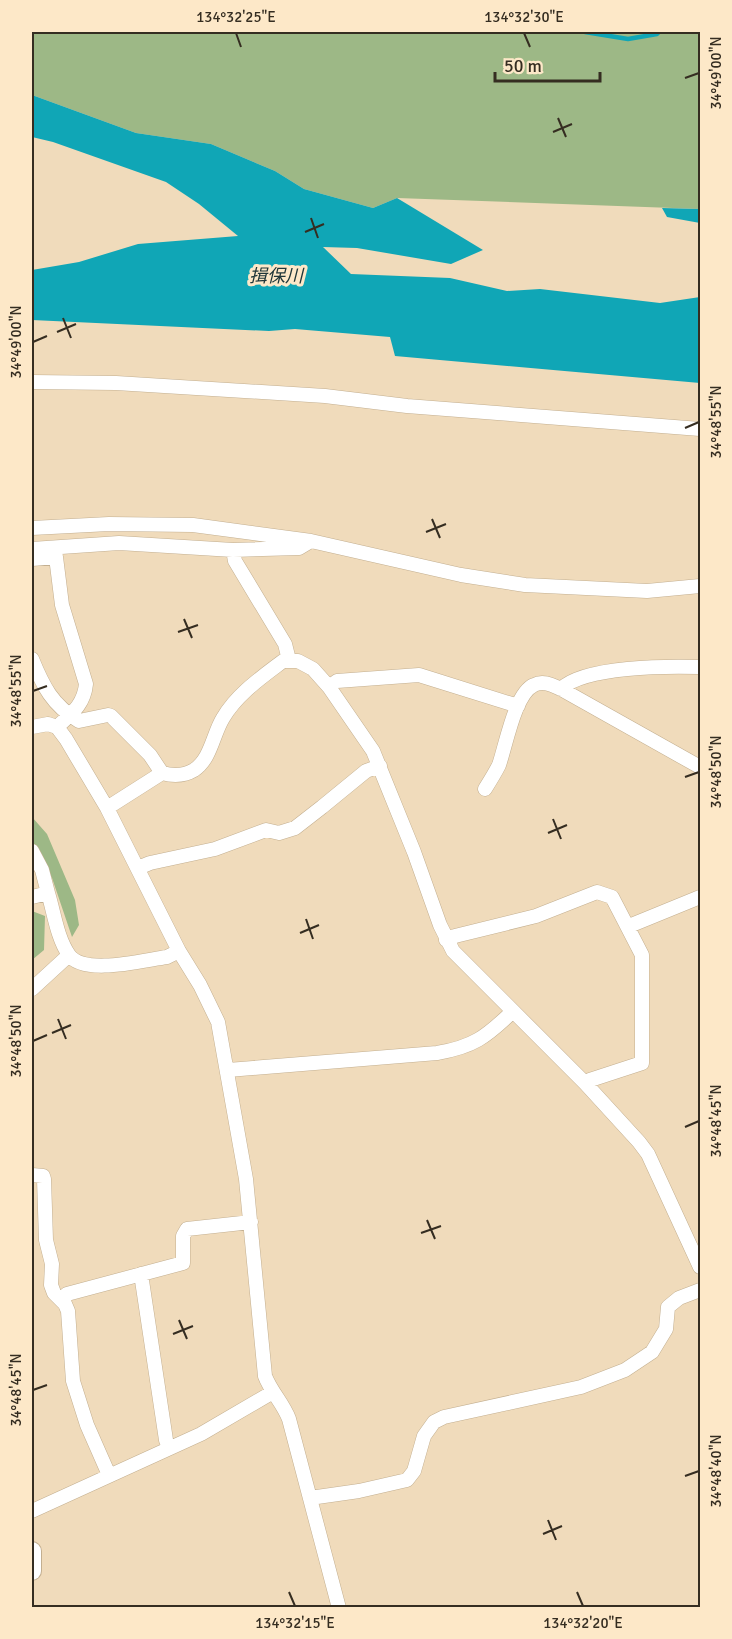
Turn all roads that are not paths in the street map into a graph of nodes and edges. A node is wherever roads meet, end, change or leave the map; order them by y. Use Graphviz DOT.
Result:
graph roads {
  1 [pos="32,382"];
  2 [pos="700,429"];
  3 [pos="32,528"];
  4 [pos="310,541"];
  5 [pos="32,549"];
  6 [pos="233,550"];
  7 [pos="32,559"];
  8 [pos="700,586"];
  9 [pos="32,659"];
  10 [pos="289,660"];
  11 [pos="700,667"];
  12 [pos="328,687"];
  13 [pos="561,689"];
  14 [pos="518,706"];
  15 [pos="70,716"];
  16 [pos="32,727"];
  17 [pos="57,728"];
  18 [pos="380,766"];
  19 [pos="700,767"];
  20 [pos="162,773"];
  21 [pos="485,789"];
  22 [pos="107,808"];
  23 [pos="32,850"];
  24 [pos="138,868"];
  25 [pos="48,893"];
  26 [pos="32,897"];
  27 [pos="700,897"];
  28 [pos="628,926"];
  29 [pos="446,940"];
  30 [pos="179,951"];
  31 [pos="69,955"];
  32 [pos="32,989"];
  33 [pos="512,1012"];
  34 [pos="228,1070"];
  35 [pos="585,1083"];
  36 [pos="32,1176"];
  37 [pos="251,1222"];
  38 [pos="700,1267"];
  39 [pos="141,1274"];
  40 [pos="700,1290"];
  41 [pos="61,1299"];
  42 [pos="273,1392"];
  43 [pos="169,1448"];
  44 [pos="109,1475"];
  45 [pos="310,1498"];
  46 [pos="32,1511"];
  47 [pos="32,1551"];
  48 [pos="32,1571"];
  49 [pos="339,1608"];
  1 -- 2 [label="street"];
  3 -- 4 [label="street"];
  4 -- 6 [label="street"];
  4 -- 8 [label="street"];
  5 -- 6 [label="street"];
  6 -- 10 [label="street"];
  7 -- 15 [label="street"];
  9 -- 15 [label="street"];
  10 -- 12 [label="street"];
  10 -- 20 [label="street"];
  11 -- 13 [label="street"];
  12 -- 14 [label="street"];
  12 -- 18 [label="street"];
  13 -- 14 [label="street"];
  13 -- 19 [label="street"];
  14 -- 21 [label="street"];
  15 -- 17 [label="street"];
  15 -- 20 [label="street"];
  16 -- 17 [label="street"];
  17 -- 22 [label="street"];
  18 -- 24 [label="street"];
  18 -- 29 [label="street"];
  20 -- 22 [label="street"];
  22 -- 24 [label="street"];
  23 -- 25 [label="street"];
  24 -- 30 [label="street"];
  25 -- 26 [label="street"];
  25 -- 31 [label="street"];
  27 -- 28 [label="street"];
  28 -- 29 [label="street"];
  28 -- 35 [label="street"];
  29 -- 33 [label="street"];
  30 -- 31 [label="street"];
  30 -- 34 [label="street"];
  31 -- 32 [label="street"];
  33 -- 34 [label="street"];
  33 -- 35 [label="street"];
  34 -- 37 [label="street"];
  35 -- 38 [label="street"];
  36 -- 41 [label="street"];
  37 -- 39 [label="street"];
  37 -- 42 [label="street"];
  39 -- 41 [label="street"];
  39 -- 43 [label="street"];
  40 -- 45 [label="street"];
  41 -- 44 [label="street"];
  42 -- 43 [label="street"];
  42 -- 45 [label="street"];
  43 -- 44 [label="street"];
  44 -- 46 [label="street"];
  45 -- 49 [label="street"];
  47 -- 48 [label="main road"];
}
